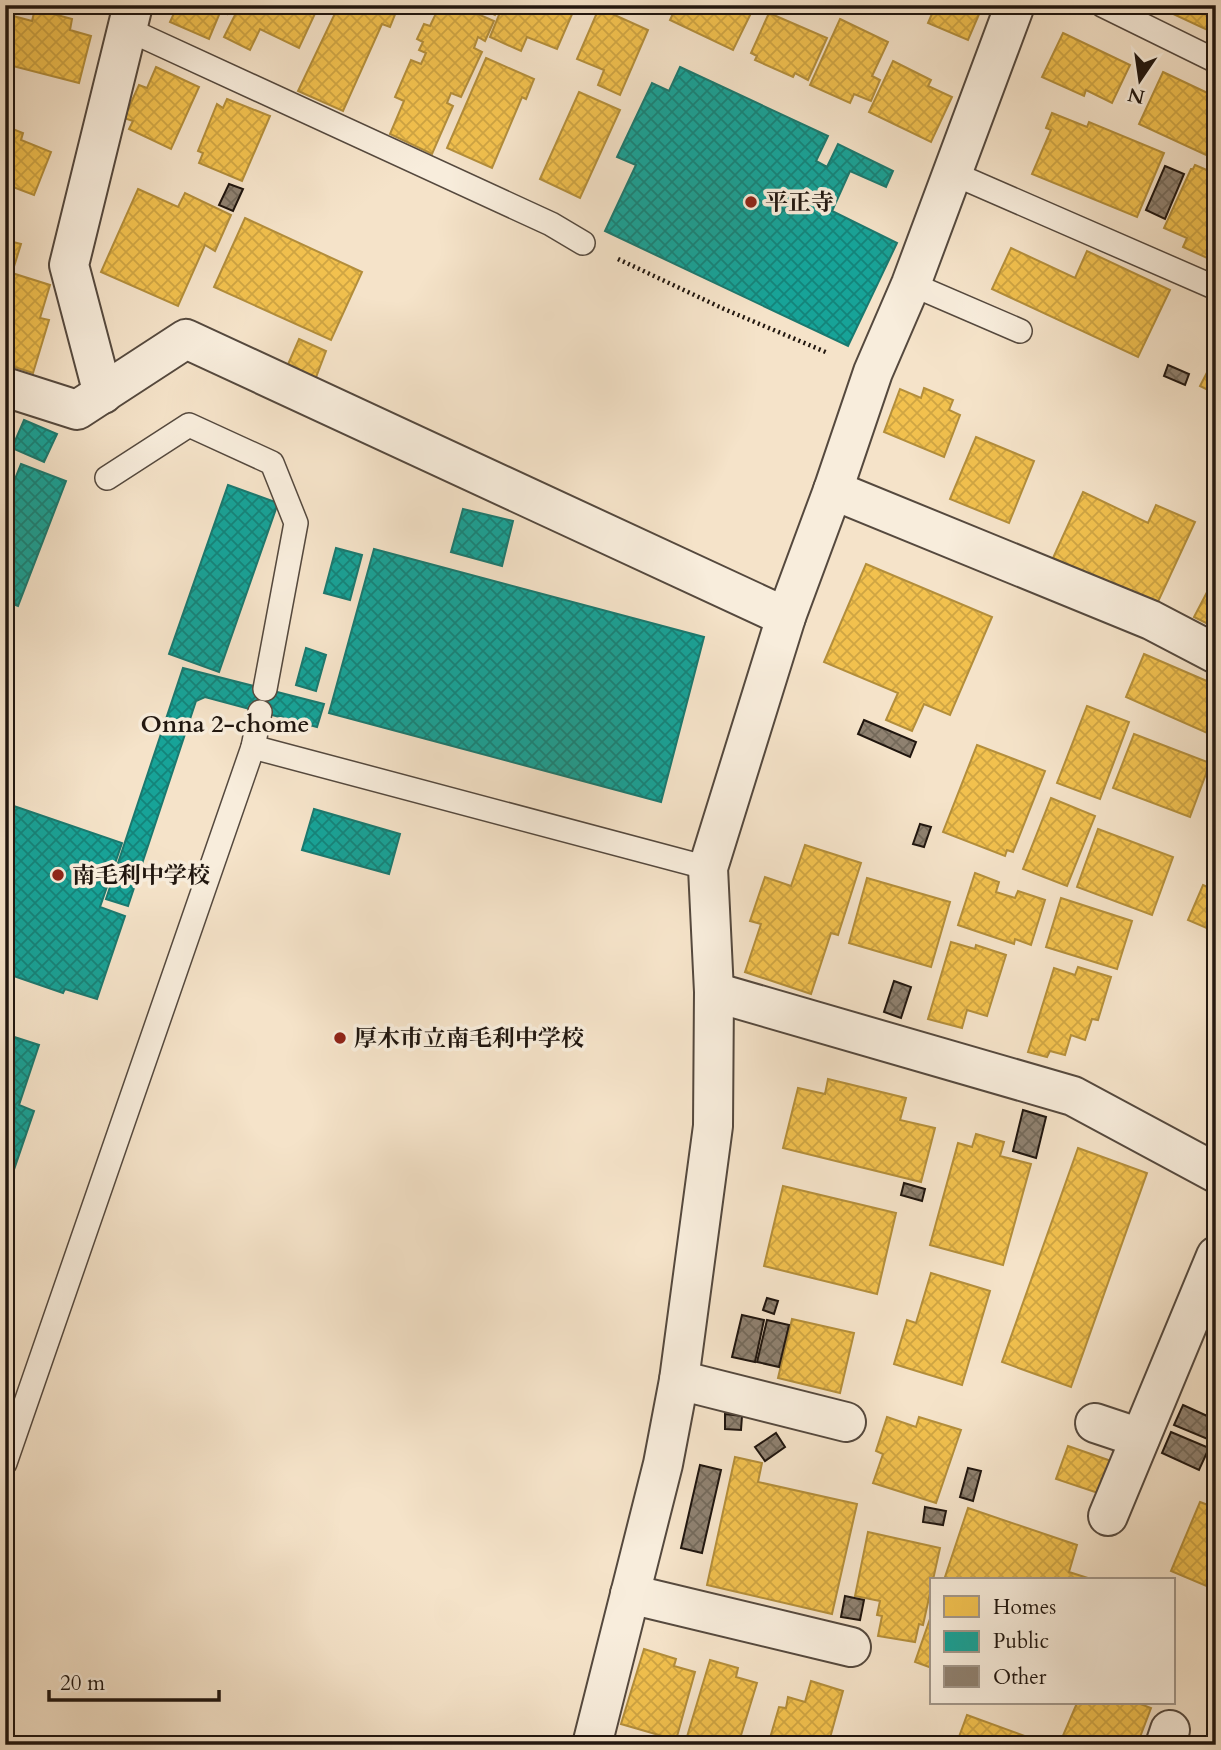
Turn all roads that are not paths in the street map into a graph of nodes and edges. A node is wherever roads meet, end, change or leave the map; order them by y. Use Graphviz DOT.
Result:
graph roads {
  1 [pos="1015,5"];
  2 [pos="1102,5"];
  3 [pos="130,17"];
  4 [pos="1216,61"];
  5 [pos="952,173"];
  6 [pos="583,243"];
  7 [pos="911,284"];
  8 [pos="1216,288"];
  9 [pos="1020,331"];
  10 [pos="5,387"];
  11 [pos="103,394"];
  12 [pos="107,478"];
  13 [pos="833,490"];
  14 [pos="786,617"];
  15 [pos="1216,653"];
  16 [pos="265,689"];
  17 [pos="260,712"];
  18 [pos="253,747"];
  19 [pos="708,867"];
  20 [pos="714,992"];
  21 [pos="1216,1172"];
  22 [pos="1216,1256"];
  23 [pos="679,1380"];
  24 [pos="846,1422"];
  25 [pos="1095,1423"];
  26 [pos="1140,1438"];
  27 [pos="5,1463"];
  28 [pos="1108,1516"];
  29 [pos="630,1594"];
  30 [pos="851,1647"];
  31 [pos="592,1745"];
  1 -- 5 [label="street"];
  2 -- 4 [label="lane"];
  3 -- 6 [label="lane"];
  3 -- 11 [label="street"];
  5 -- 7 [label="street"];
  5 -- 8 [label="lane"];
  7 -- 9 [label="lane"];
  7 -- 13 [label="street"];
  10 -- 11 [label="street"];
  11 -- 14 [label="street"];
  12 -- 16 [label="lane"];
  13 -- 14 [label="street"];
  13 -- 15 [label="street"];
  14 -- 19 [label="street"];
  17 -- 18 [label="lane"];
  18 -- 19 [label="lane"];
  18 -- 27 [label="lane"];
  19 -- 20 [label="street"];
  20 -- 21 [label="street"];
  20 -- 23 [label="street"];
  22 -- 26 [label="street"];
  23 -- 24 [label="street"];
  23 -- 29 [label="street"];
  25 -- 26 [label="street"];
  26 -- 28 [label="street"];
  29 -- 30 [label="street"];
  29 -- 31 [label="street"];
}
